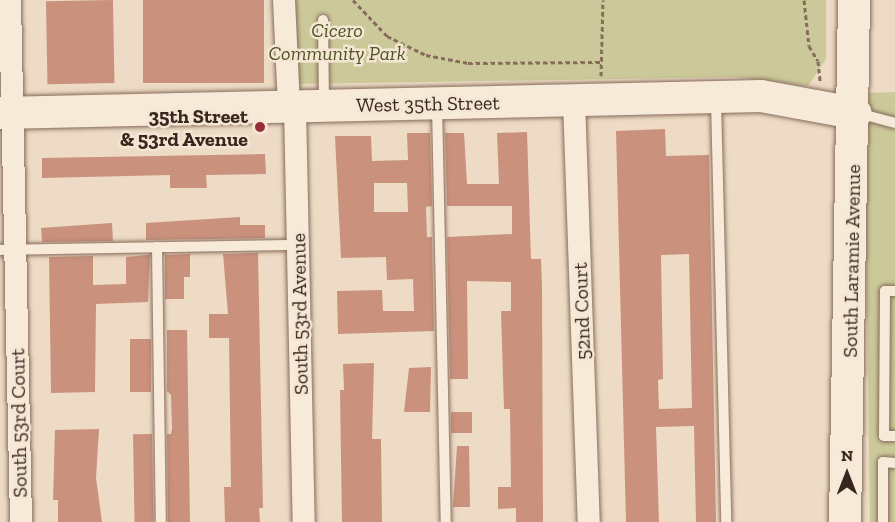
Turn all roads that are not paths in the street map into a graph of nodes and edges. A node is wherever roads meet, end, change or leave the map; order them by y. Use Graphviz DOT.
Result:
graph roads {
  1 [pos="10,0"];
  2 [pos="284,0"];
  3 [pos="854,0"];
  4 [pos="323,20"];
  5 [pos="716,97"];
  6 [pos="574,100"];
  7 [pos="437,104"];
  8 [pos="303,106"];
  9 [pos="6,113"];
  10 [pos="855,113"];
  11 [pos="895,123"];
  12 [pos="298,245"];
  13 [pos="157,247"];
  14 [pos="8,250"];
  15 [pos="895,291"];
  16 [pos="895,436"];
  17 [pos="895,463"];
  18 [pos="21,522"];
  19 [pos="161,522"];
  20 [pos="304,522"];
  21 [pos="446,522"];
  22 [pos="589,522"];
  23 [pos="726,522"];
  24 [pos="845,522"];
  25 [pos="883,522"];
  1 -- 9 [label="street, South 53rd Court"];
  2 -- 8 [label="street, South 53rd Avenue"];
  3 -- 10 [label="street, South Laramie Avenue"];
  4 -- 8 [label="lane"];
  5 -- 6 [label="street, West 35th Street"];
  5 -- 10 [label="street, West 35th Street"];
  5 -- 23 [label="lane"];
  6 -- 7 [label="street, West 35th Street"];
  6 -- 22 [label="street, 52nd Court"];
  7 -- 8 [label="street, West 35th Street"];
  7 -- 21 [label="lane"];
  8 -- 9 [label="street, West 35th Street"];
  8 -- 12 [label="street, South 53rd Avenue"];
  9 -- 14 [label="street, South 53rd Court"];
  10 -- 11 [label="lane"];
  10 -- 24 [label="street, South Laramie Avenue"];
  12 -- 13 [label="lane"];
  12 -- 20 [label="street, South 53rd Avenue"];
  13 -- 14 [label="lane"];
  13 -- 19 [label="lane"];
  14 -- 18 [label="street, South 53rd Court"];
  15 -- 16 [label="lane"];
  17 -- 25 [label="lane"];
}
